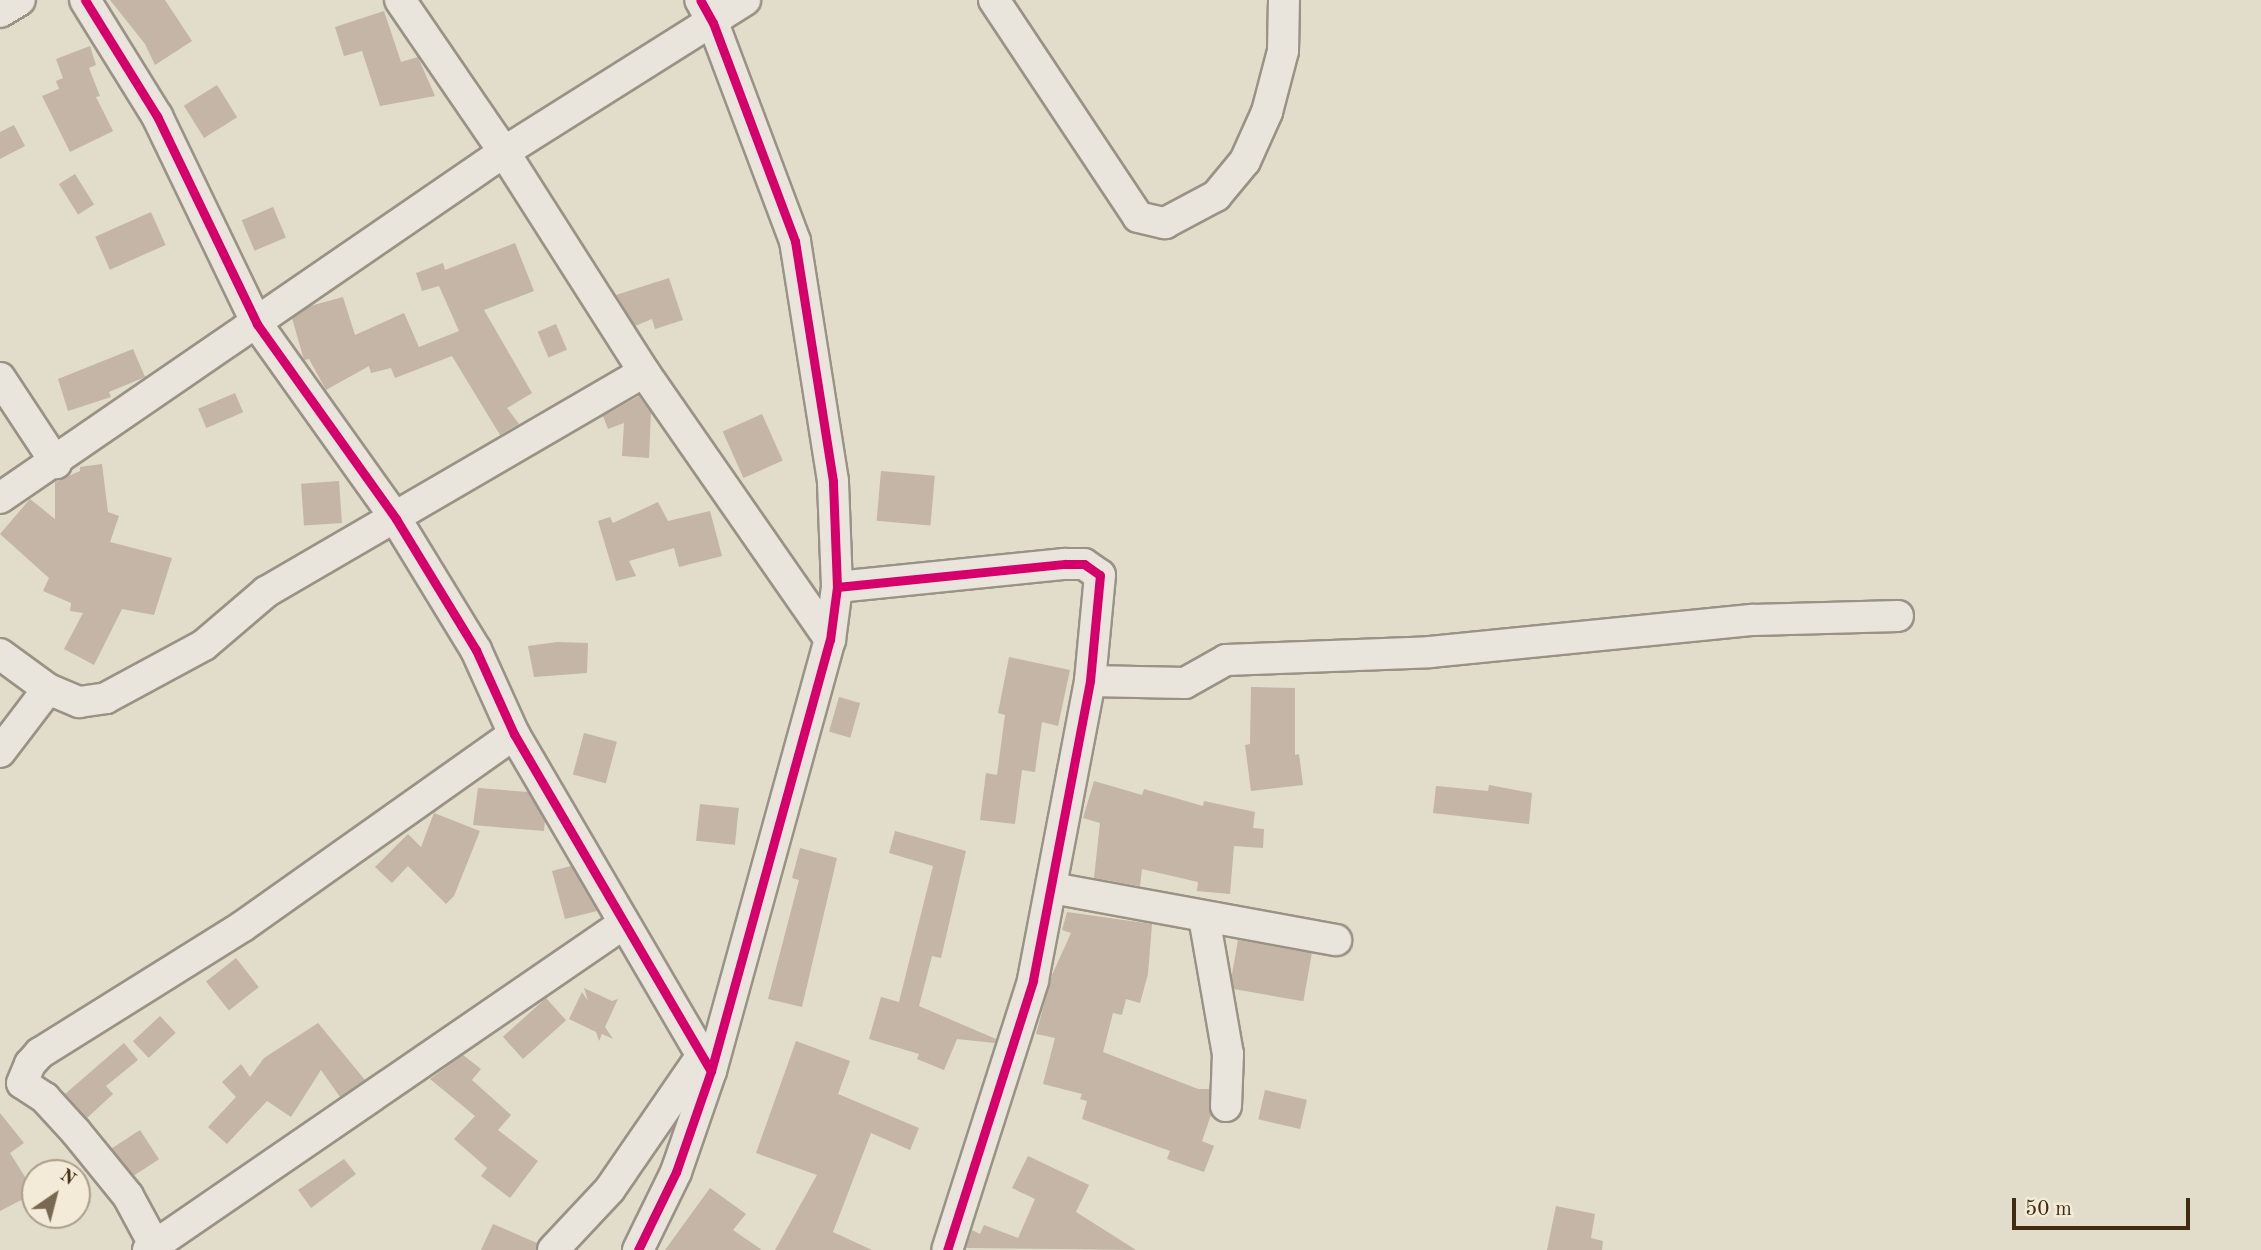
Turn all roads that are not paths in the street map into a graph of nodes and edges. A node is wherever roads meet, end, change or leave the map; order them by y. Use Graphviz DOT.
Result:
graph roads {
  1 [pos="20,0"];
  2 [pos="85,0"];
  3 [pos="400,0"];
  4 [pos="745,0"];
  5 [pos="994,0"];
  6 [pos="1284,0"];
  7 [pos="706,11"];
  8 [pos="0,12"];
  9 [pos="504,152"];
  10 [pos="257,324"];
  11 [pos="644,372"];
  12 [pos="0,378"];
  13 [pos="56,463"];
  14 [pos="0,498"];
  15 [pos="396,519"];
  16 [pos="837,587"];
  17 [pos="1898,615"];
  18 [pos="830,640"];
  19 [pos="0,654"];
  20 [pos="1090,681"];
  21 [pos="48,689"];
  22 [pos="514,734"];
  23 [pos="0,752"];
  24 [pos="1052,888"];
  25 [pos="1204,917"];
  26 [pos="623,924"];
  27 [pos="1336,940"];
  28 [pos="707,1063"];
  29 [pos="1226,1106"];
  30 [pos="151,1248"];
  31 [pos="553,1250"];
  32 [pos="638,1250"];
  33 [pos="947,1250"];
  1 -- 8 [label="street"];
  2 -- 10 [label="street"];
  3 -- 9 [label="street"];
  4 -- 7 [label="street"];
  5 -- 6 [label="street"];
  7 -- 9 [label="street"];
  7 -- 16 [label="street"];
  9 -- 10 [label="street"];
  9 -- 11 [label="street"];
  10 -- 13 [label="street"];
  10 -- 15 [label="street"];
  11 -- 15 [label="street"];
  11 -- 18 [label="street"];
  12 -- 13 [label="street"];
  13 -- 14 [label="street"];
  15 -- 21 [label="street"];
  15 -- 22 [label="street"];
  16 -- 18 [label="street"];
  16 -- 20 [label="street"];
  17 -- 20 [label="street"];
  18 -- 28 [label="street"];
  19 -- 21 [label="street"];
  20 -- 24 [label="street"];
  21 -- 23 [label="street"];
  22 -- 26 [label="street"];
  22 -- 30 [label="street"];
  24 -- 25 [label="street"];
  24 -- 33 [label="street"];
  25 -- 27 [label="street"];
  25 -- 29 [label="street"];
  26 -- 28 [label="street"];
  26 -- 30 [label="street"];
  28 -- 31 [label="street"];
  28 -- 32 [label="street"];
}
